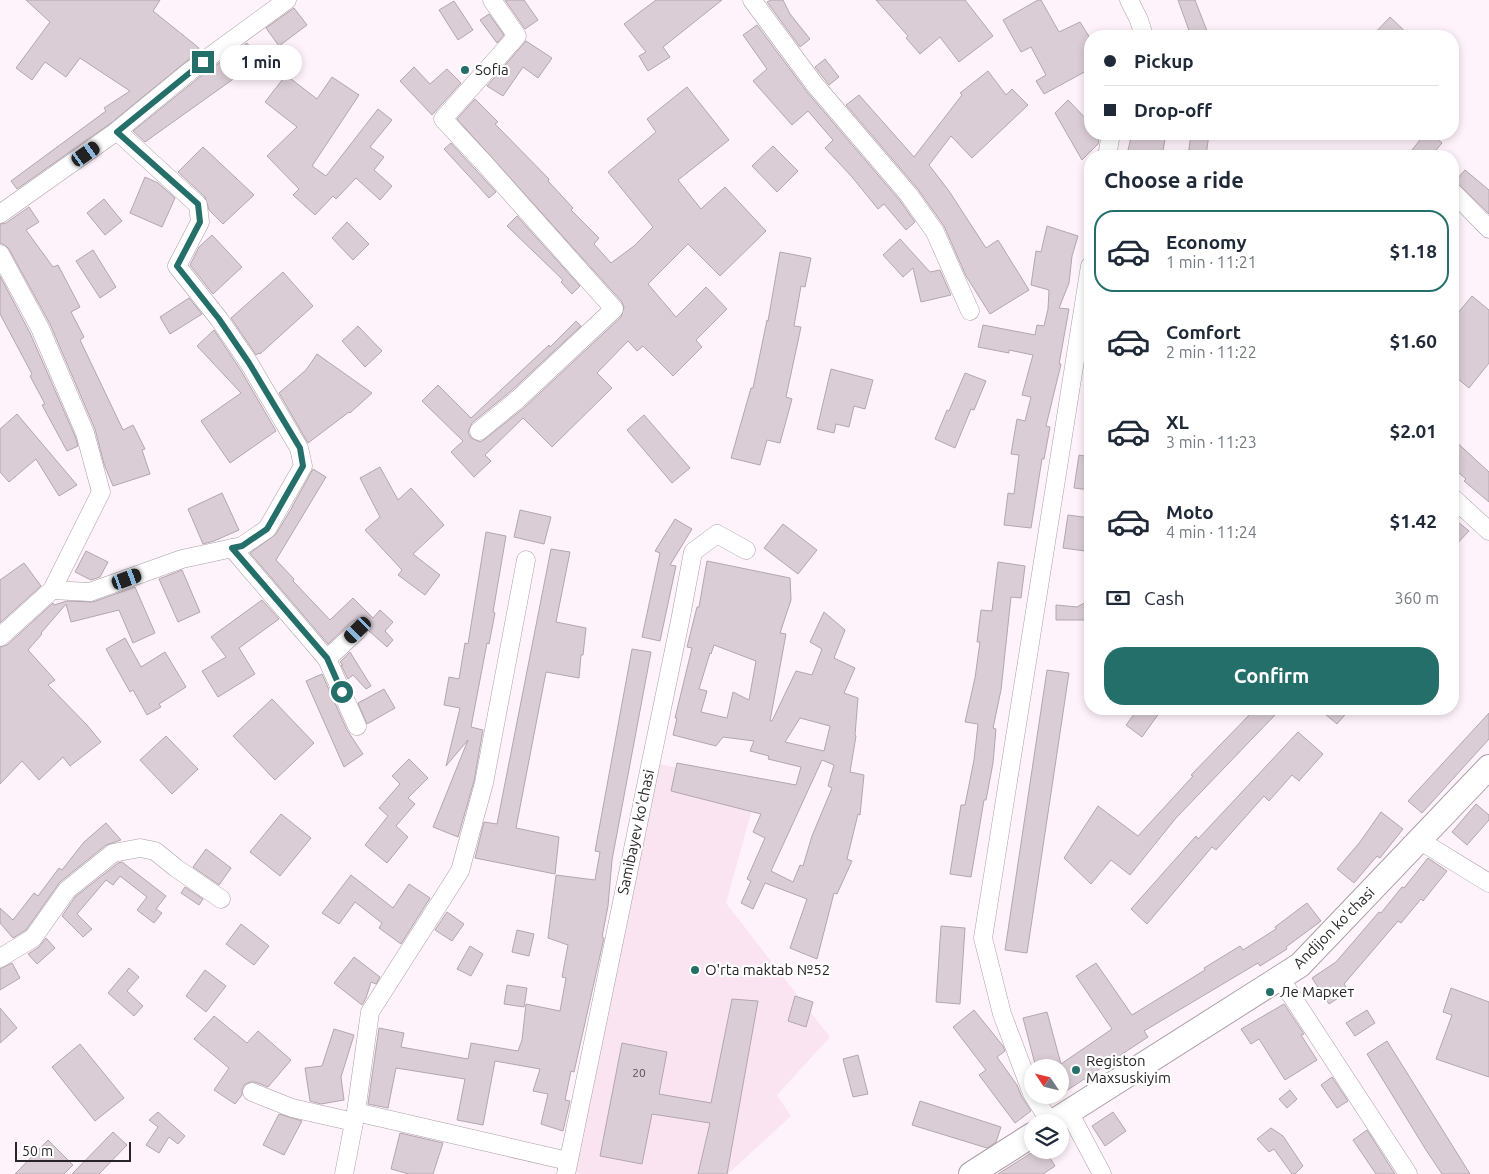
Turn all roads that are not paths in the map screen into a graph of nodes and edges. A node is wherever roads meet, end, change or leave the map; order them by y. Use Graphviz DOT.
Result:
graph roads {
  1 [pos="287,0"];
  2 [pos="492,0"];
  3 [pos="752,0"];
  4 [pos="1129,0"];
  5 [pos="1142,30"];
  6 [pos="117,132"];
  7 [pos="1459,198"];
  8 [pos="0,214"];
  9 [pos="1489,229"];
  10 [pos="0,254"];
  11 [pos="1084,304"];
  12 [pos="970,312"];
  13 [pos="480,432"];
  14 [pos="1459,503"];
  15 [pos="1489,530"];
  16 [pos="232,548"];
  17 [pos="746,550"];
  18 [pos="526,560"];
  19 [pos="52,590"];
  20 [pos="358,630"];
  21 [pos="0,637"];
  22 [pos="327,658"];
  23 [pos="357,726"];
  24 [pos="1489,767"];
  25 [pos="1419,840"];
  26 [pos="1489,883"];
  27 [pos="221,899"];
  28 [pos="0,958"];
  29 [pos="1280,978"];
  30 [pos="1024,1071"];
  31 [pos="252,1092"];
  32 [pos="1043,1104"];
  33 [pos="1053,1114"];
  34 [pos="1066,1114"];
  35 [pos="355,1117"];
  36 [pos="1069,1133"];
  37 [pos="1024,1140"];
  38 [pos="567,1168"];
  39 [pos="344,1174"];
  40 [pos="971,1174"];
  41 [pos="1102,1174"];
  42 [pos="1408,1174"];
  1 -- 6 [label="street"];
  2 -- 13 [label="street"];
  3 -- 12 [label="street"];
  4 -- 5 [label="street"];
  6 -- 8 [label="street"];
  6 -- 16 [label="street"];
  7 -- 9 [label="street"];
  10 -- 19 [label="street"];
  11 -- 30 [label="street"];
  14 -- 15 [label="street"];
  16 -- 19 [label="street"];
  16 -- 22 [label="street"];
  17 -- 38 [label="street, Samibayev ko'chasi"];
  18 -- 35 [label="street"];
  19 -- 21 [label="street"];
  20 -- 22 [label="street"];
  22 -- 23 [label="street"];
  24 -- 25 [label="street, Andijon ko'chasi"];
  25 -- 26 [label="street"];
  25 -- 29 [label="street, Andijon ko'chasi"];
  27 -- 28 [label="street"];
  29 -- 34 [label="street, Andijon ko'chasi"];
  29 -- 42 [label="street"];
  31 -- 35 [label="street"];
  32 -- 33 [label="street"];
  35 -- 38 [label="street"];
  35 -- 39 [label="street"];
  36 -- 41 [label="street"];
  37 -- 40 [label="street"];
}
